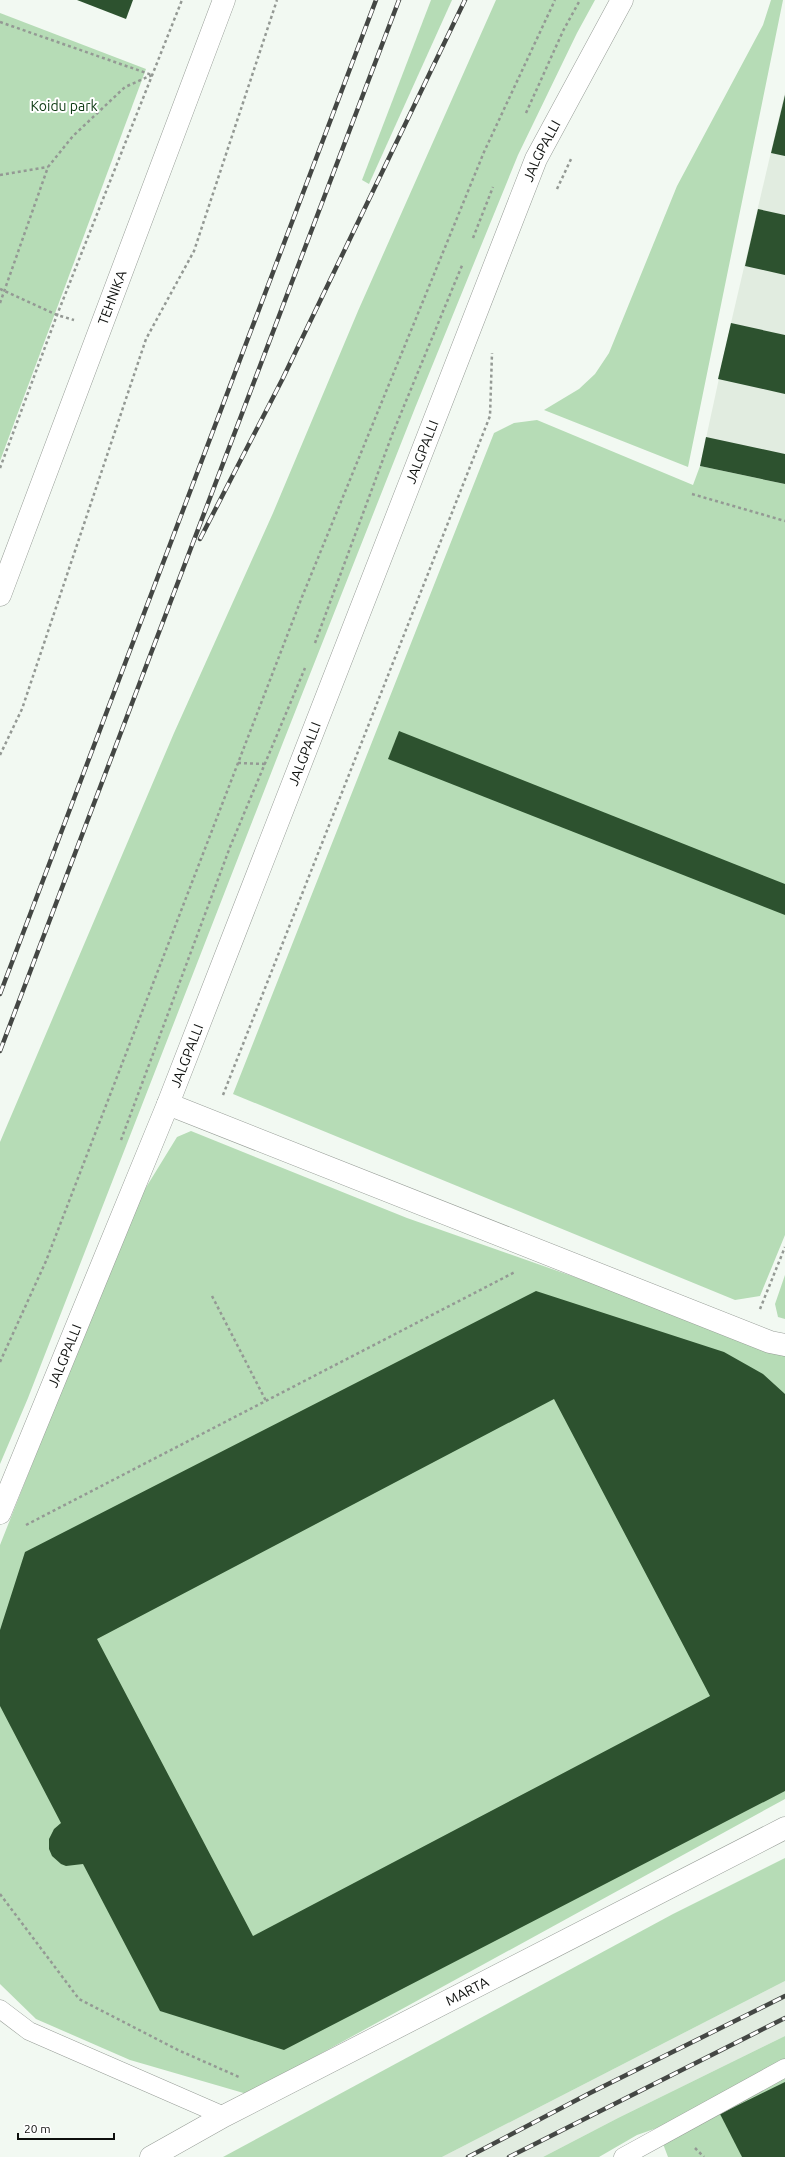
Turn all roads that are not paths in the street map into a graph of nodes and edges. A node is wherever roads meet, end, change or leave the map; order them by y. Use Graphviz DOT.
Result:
graph roads {
  1 [pos="224,0"];
  2 [pos="622,0"];
  3 [pos="0,595"];
  4 [pos="168,1104"];
  5 [pos="780,1348"];
  6 [pos="0,1513"];
  7 [pos="785,1828"];
  8 [pos="0,2009"];
  9 [pos="785,2068"];
  10 [pos="224,2116"];
  11 [pos="151,2157"];
  12 [pos="623,2157"];
  1 -- 3 [label="street, TEHNIKA"];
  2 -- 4 [label="street, JALGPALLI"];
  4 -- 5 [label="street"];
  4 -- 6 [label="street, JALGPALLI"];
  7 -- 10 [label="street, MARTA"];
  8 -- 10 [label="lane"];
  9 -- 12 [label="lane"];
  10 -- 11 [label="street, MARTA"];
}
